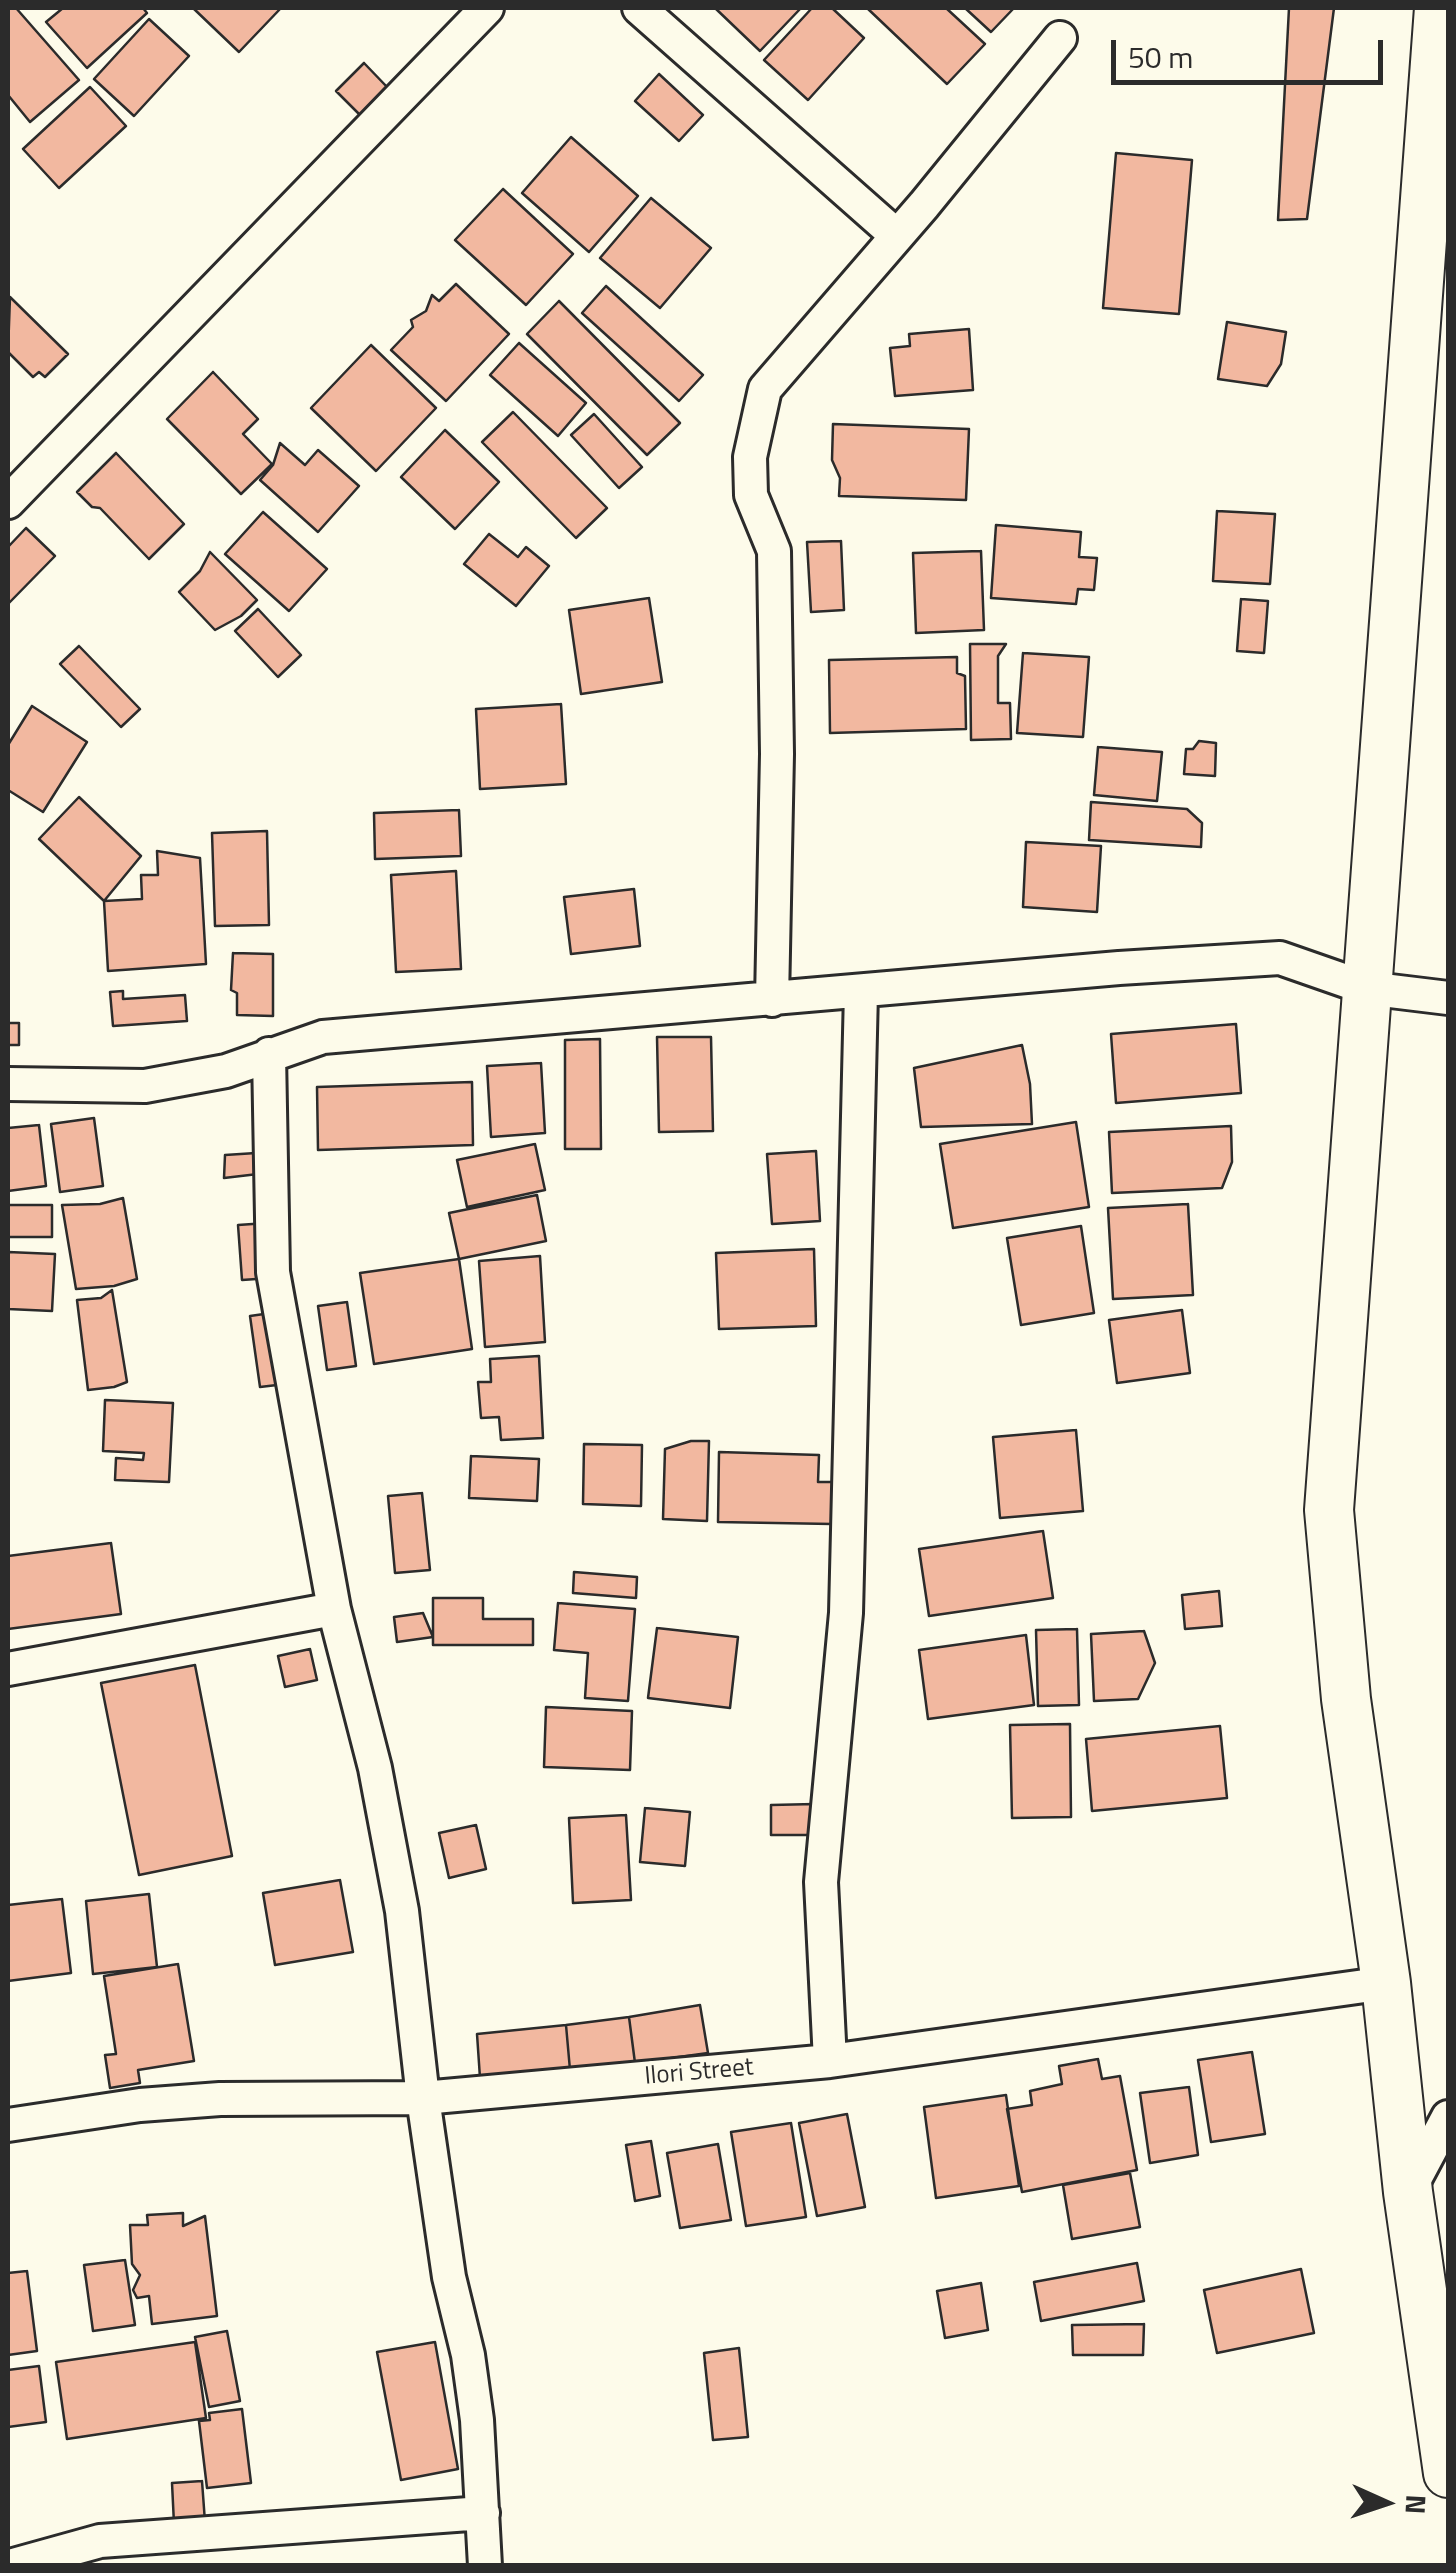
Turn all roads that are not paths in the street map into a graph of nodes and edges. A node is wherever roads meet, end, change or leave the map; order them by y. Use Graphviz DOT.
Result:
graph roads {
  1 [pos="488,8"];
  2 [pos="639,8"];
  3 [pos="1439,8"];
  4 [pos="1060,38"];
  5 [pos="1441,99"];
  6 [pos="898,236"];
  7 [pos="8,502"];
  8 [pos="1366,988"];
  9 [pos="861,992"];
  10 [pos="1448,998"];
  11 [pos="772,1000"];
  12 [pos="269,1054"];
  13 [pos="8,1084"];
  14 [pos="334,1609"];
  15 [pos="8,1668"];
  16 [pos="1386,1983"];
  17 [pos="830,2062"];
  18 [pos="422,2098"];
  19 [pos="1448,2116"];
  20 [pos="8,2125"];
  21 [pos="1408,2192"];
  22 [pos="1448,2473"];
  23 [pos="483,2513"];
  24 [pos="10,2566"];
  25 [pos="486,2566"];
  1 -- 7 [label="street"];
  2 -- 6 [label="street"];
  3 -- 5 [label="main road"];
  4 -- 6 [label="street"];
  5 -- 8 [label="main road"];
  6 -- 11 [label="street"];
  8 -- 9 [label="street"];
  8 -- 10 [label="street"];
  8 -- 16 [label="main road"];
  9 -- 11 [label="street"];
  9 -- 17 [label="street"];
  11 -- 12 [label="street"];
  12 -- 13 [label="street"];
  12 -- 14 [label="street"];
  14 -- 15 [label="street"];
  14 -- 18 [label="street"];
  16 -- 17 [label="street, Ilori Street"];
  16 -- 21 [label="main road"];
  17 -- 18 [label="street, Ilori Street"];
  18 -- 20 [label="street, Ilori Street"];
  18 -- 23 [label="street"];
  19 -- 21 [label="street"];
  21 -- 22 [label="main road"];
  23 -- 24 [label="street"];
  23 -- 25 [label="street"];
}
